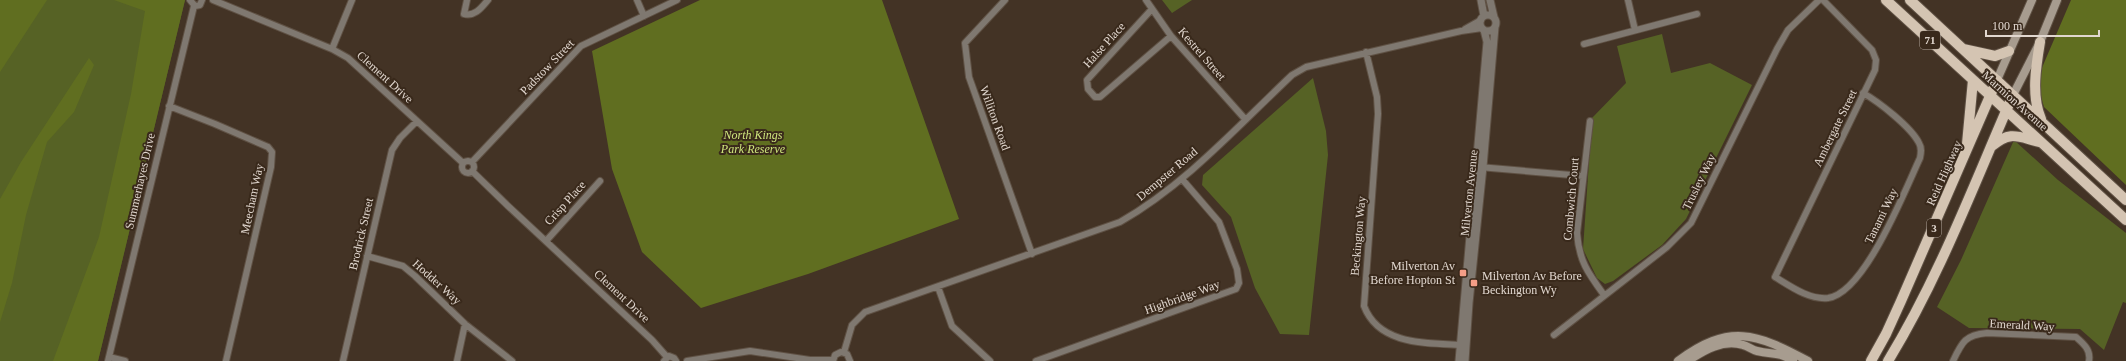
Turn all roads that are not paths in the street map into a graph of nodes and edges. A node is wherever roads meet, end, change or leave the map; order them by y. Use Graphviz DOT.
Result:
graph roads {
  1 [pos="202,0"];
  2 [pos="213,0"];
  3 [pos="352,0"];
  4 [pos="467,0"];
  5 [pos="488,0"];
  6 [pos="637,0"];
  7 [pos="677,0"];
  8 [pos="1005,0"];
  9 [pos="1146,0"];
  10 [pos="1481,0"];
  11 [pos="1490,0"];
  12 [pos="1628,0"];
  13 [pos="1819,0"];
  14 [pos="1823,0"];
  15 [pos="1886,0"];
  16 [pos="1910,0"];
  17 [pos="2032,0"];
  18 [pos="2057,0"];
  19 [pos="192,3"];
  20 [pos="1152,9"];
  21 [pos="1697,14"];
  22 [pos="644,16"];
  23 [pos="1494,17"];
  24 [pos="1482,18"];
  25 [pos="1495,27"];
  26 [pos="1483,29"];
  27 [pos="1461,30"];
  28 [pos="1635,30"];
  29 [pos="1171,36"];
  30 [pos="2040,42"];
  31 [pos="1584,44"];
  32 [pos="332,49"];
  33 [pos="1962,49"];
  34 [pos="2010,51"];
  35 [pos="1366,52"];
  36 [pos="1973,80"];
  37 [pos="1997,80"];
  38 [pos="1864,93"];
  39 [pos="2013,95"];
  40 [pos="1991,96"];
  41 [pos="169,106"];
  42 [pos="2007,111"];
  43 [pos="1245,119"];
  44 [pos="417,121"];
  45 [pos="1590,121"];
  46 [pos="2042,122"];
  47 [pos="2040,142"];
  48 [pos="1991,147"];
  49 [pos="1966,155"];
  50 [pos="472,162"];
  51 [pos="463,163"];
  52 [pos="1480,167"];
  53 [pos="472,171"];
  54 [pos="1583,176"];
  55 [pos="1182,179"];
  56 [pos="600,180"];
  57 [pos="2126,200"];
  58 [pos="2126,220"];
  59 [pos="546,241"];
  60 [pos="1032,254"];
  61 [pos="367,256"];
  62 [pos="1775,277"];
  63 [pos="938,288"];
  64 [pos="1604,295"];
  65 [pos="465,324"];
  66 [pos="1554,335"];
  67 [pos="1463,345"];
  68 [pos="844,352"];
  69 [pos="109,359"];
  70 [pos="666,359"];
  71 [pos="1888,359"];
  72 [pos="125,361"];
  73 [pos="226,361"];
  74 [pos="343,361"];
  75 [pos="457,361"];
  76 [pos="512,361"];
  77 [pos="676,361"];
  78 [pos="687,361"];
  79 [pos="833,361"];
  80 [pos="850,361"];
  81 [pos="990,361"];
  82 [pos="1036,361"];
  83 [pos="1459,361"];
  84 [pos="1466,361"];
  85 [pos="1678,361"];
  86 [pos="1688,361"];
  87 [pos="1793,361"];
  88 [pos="1808,361"];
  89 [pos="1871,361"];
  90 [pos="1953,361"];
  91 [pos="2089,361"];
  1 -- 19 [label="street"];
  2 -- 32 [label="street, Clement Drive"];
  3 -- 32 [label="street"];
  4 -- 5 [label="street"];
  6 -- 22 [label="street"];
  7 -- 22 [label="street, Padstow Street"];
  8 -- 60 [label="street, Williton Road"];
  9 -- 20 [label="street, Kestrel Street"];
  10 -- 24 [label="street"];
  11 -- 23 [label="street"];
  12 -- 28 [label="street"];
  13 -- 64 [label="street, Trusley Way"];
  14 -- 38 [label="street, Ambergate Street"];
  15 -- 36 [label="highway, Marmion Avenue / 71"];
  16 -- 33 [label="highway, Marmion Avenue / 71"];
  17 -- 34 [label="main road"];
  18 -- 30 [label="main road"];
  19 -- 41 [label="street, Summerhayes Drive"];
  20 -- 29 [label="street, Kestrel Street"];
  20 -- 29 [label="street, Halse Place"];
  21 -- 28 [label="street"];
  22 -- 50 [label="street, Padstow Street"];
  23 -- 24 [label="street"];
  23 -- 25 [label="street"];
  24 -- 26 [label="street"];
  24 -- 27 [label="street, Dempster Road"];
  25 -- 26 [label="street"];
  25 -- 52 [label="street, Milverton Avenue"];
  26 -- 27 [label="street, Dempster Road"];
  26 -- 52 [label="street, Milverton Avenue"];
  27 -- 35 [label="street, Dempster Road"];
  28 -- 31 [label="street"];
  29 -- 43 [label="street, Kestrel Street"];
  30 -- 39 [label="main road"];
  30 -- 46 [label="highway"];
  32 -- 44 [label="street, Clement Drive"];
  33 -- 34 [label="highway"];
  33 -- 37 [label="highway, Marmion Avenue / 71"];
  34 -- 37 [label="main road"];
  35 -- 43 [label="street, Dempster Road"];
  35 -- 67 [label="street, Beckington Way"];
  36 -- 40 [label="highway, Marmion Avenue / 71"];
  36 -- 49 [label="highway"];
  37 -- 39 [label="highway, Marmion Avenue / 71"];
  37 -- 40 [label="highway, Reid Highway / 3"];
  38 -- 62 [label="street, Ambergate Street"];
  38 -- 62 [label="street, Tanami Way"];
  39 -- 42 [label="highway, 3"];
  39 -- 46 [label="highway, Marmion Avenue / 71"];
  40 -- 42 [label="highway, Marmion Avenue / 71"];
  40 -- 49 [label="highway, Reid Highway / 3"];
  41 -- 69 [label="street, Summerhayes Drive"];
  41 -- 73 [label="street, Meecham Way"];
  42 -- 47 [label="highway, Marmion Avenue / 71"];
  42 -- 48 [label="highway, 3"];
  43 -- 55 [label="street, Dempster Road"];
  44 -- 51 [label="street, Clement Drive"];
  44 -- 61 [label="street, Brodrick Street"];
  45 -- 54 [label="street, Combwich Court"];
  46 -- 57 [label="highway, Marmion Avenue / 71"];
  47 -- 48 [label="highway"];
  47 -- 58 [label="highway, Marmion Avenue / 71"];
  48 -- 71 [label="highway, 3"];
  49 -- 89 [label="highway, Reid Highway / 3"];
  50 -- 51 [label="street"];
  50 -- 53 [label="street"];
  51 -- 53 [label="street"];
  52 -- 54 [label="street"];
  52 -- 67 [label="street, Milverton Avenue"];
  53 -- 59 [label="street, Clement Drive"];
  54 -- 64 [label="street, Combwich Court"];
  55 -- 60 [label="street, Dempster Road"];
  55 -- 82 [label="street, Highbridge Way"];
  56 -- 59 [label="street, Crisp Place"];
  59 -- 70 [label="street, Clement Drive"];
  60 -- 63 [label="street, Dempster Road"];
  61 -- 65 [label="street, Hodder Way"];
  61 -- 74 [label="street, Brodrick Street"];
  63 -- 68 [label="street, Dempster Road"];
  63 -- 81 [label="street"];
  64 -- 66 [label="street, Trusley Way"];
  65 -- 75 [label="street"];
  65 -- 76 [label="street, Hodder Way"];
  67 -- 83 [label="street, Milverton Avenue"];
  67 -- 84 [label="street, Milverton Avenue"];
  68 -- 79 [label="street"];
  68 -- 80 [label="street"];
  69 -- 72 [label="street"];
  70 -- 77 [label="street"];
  78 -- 79 [label="street"];
  85 -- 88 [label="main road"];
  86 -- 87 [label="main road"];
  90 -- 91 [label="street, Emerald Way"];
}
